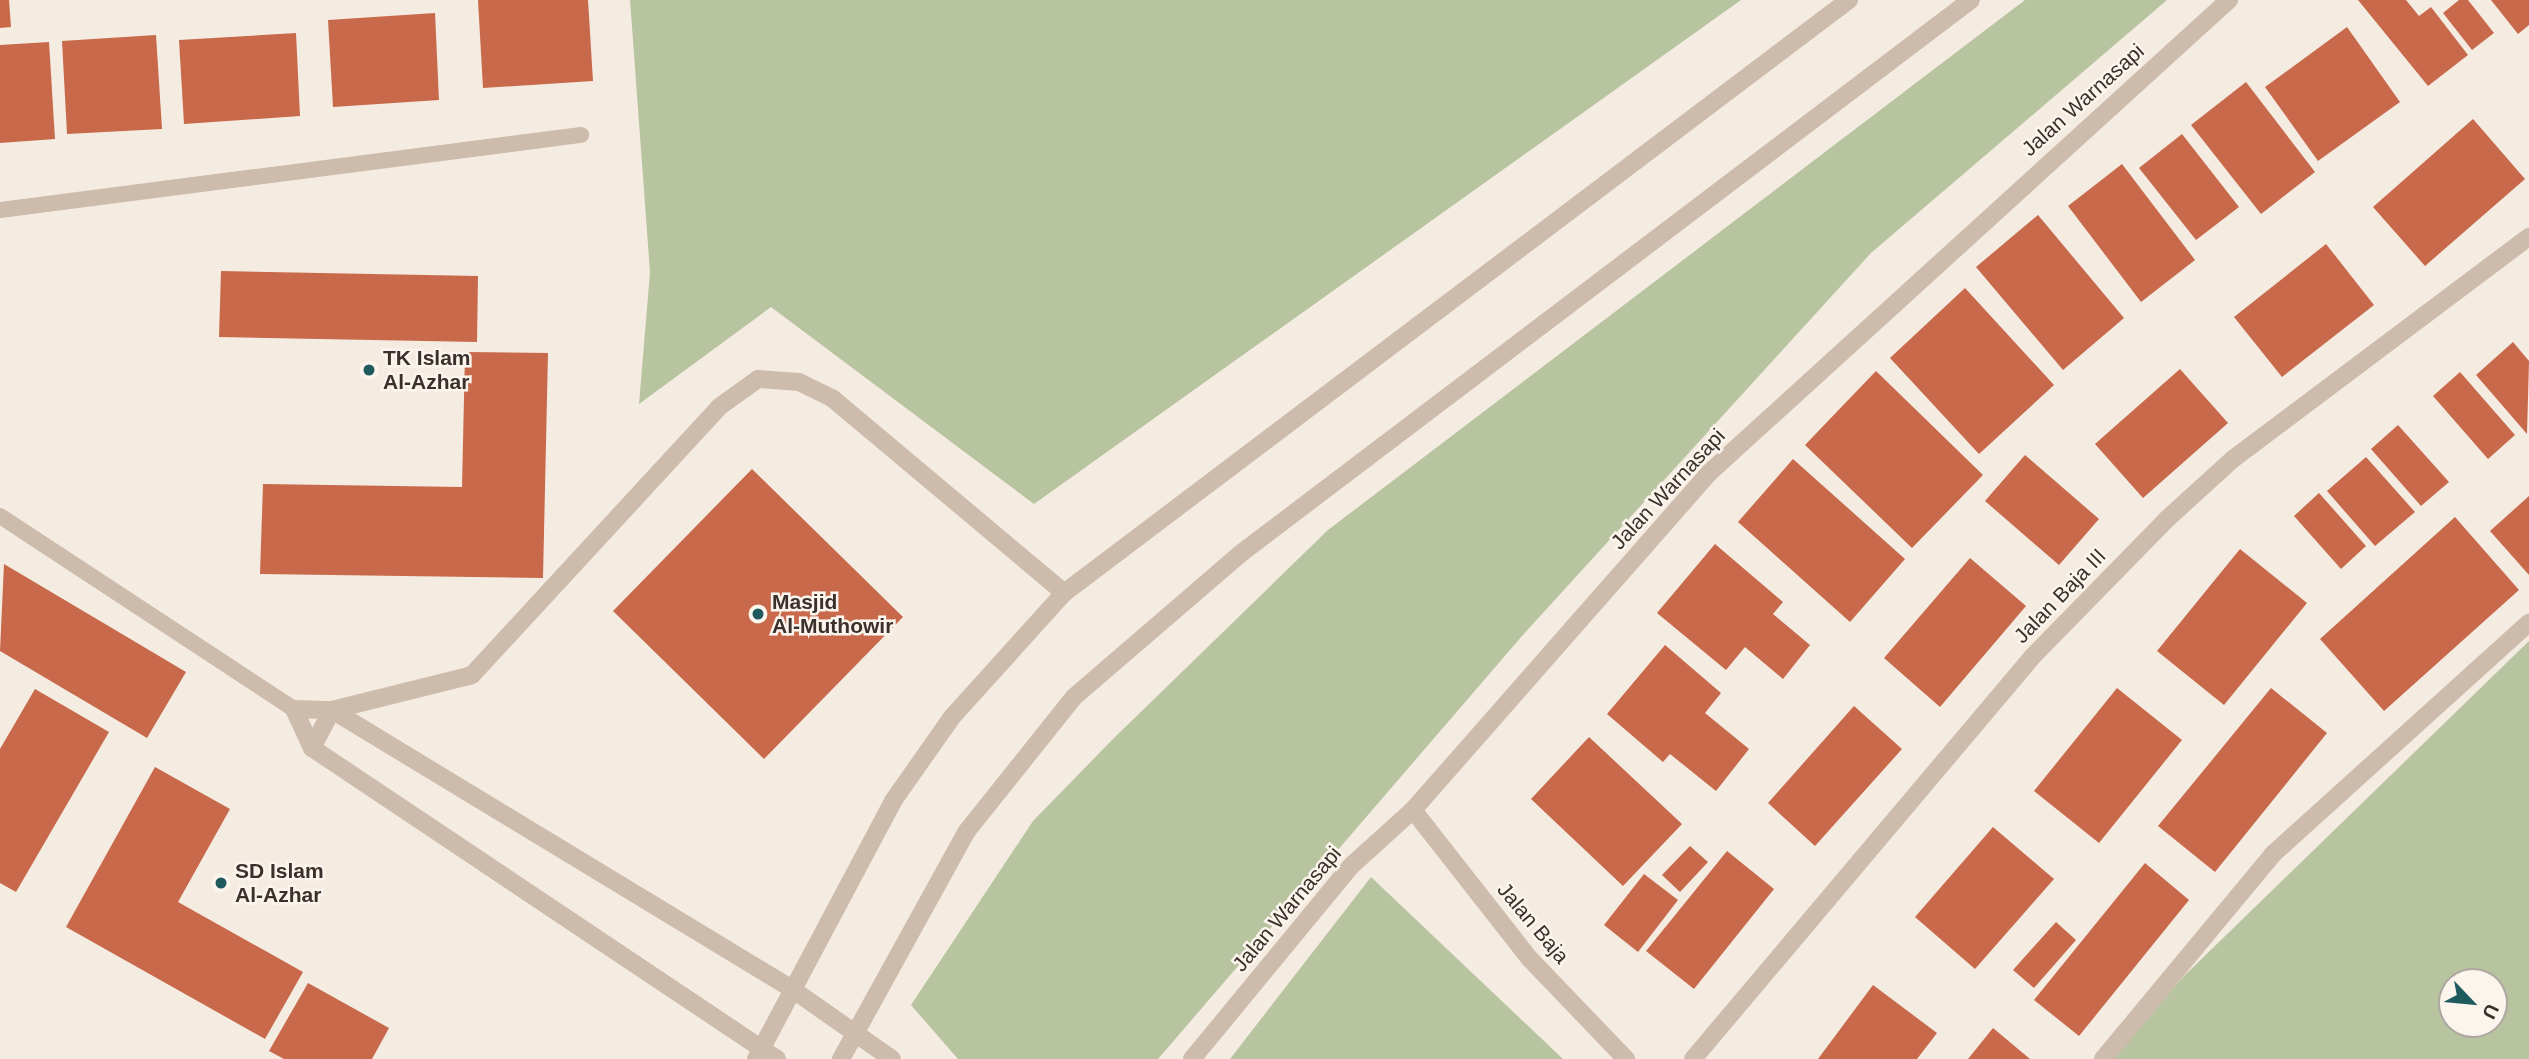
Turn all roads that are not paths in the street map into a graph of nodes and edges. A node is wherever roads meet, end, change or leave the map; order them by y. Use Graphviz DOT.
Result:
graph roads {
  1 [pos="1849,0"];
  2 [pos="1971,0"];
  3 [pos="2229,0"];
  4 [pos="581,135"];
  5 [pos="0,210"];
  6 [pos="2529,237"];
  7 [pos="0,516"];
  8 [pos="1065,593"];
  9 [pos="2529,623"];
  10 [pos="294,709"];
  11 [pos="332,710"];
  12 [pos="312,748"];
  13 [pos="1413,810"];
  14 [pos="792,989"];
  15 [pos="855,1032"];
  16 [pos="759,1053"];
  17 [pos="777,1059"];
  18 [pos="841,1059"];
  19 [pos="892,1059"];
  20 [pos="1192,1059"];
  21 [pos="1626,1059"];
  22 [pos="1693,1059"];
  23 [pos="2103,1059"];
  1 -- 8 [label="street"];
  2 -- 15 [label="street"];
  3 -- 13 [label="street, Jalan Warnasapi"];
  4 -- 5 [label="lane"];
  6 -- 22 [label="street, Jalan Baja III"];
  7 -- 10 [label="lane"];
  8 -- 11 [label="street"];
  8 -- 14 [label="street"];
  9 -- 23 [label="street"];
  10 -- 11 [label="street"];
  10 -- 12 [label="street"];
  11 -- 12 [label="street"];
  11 -- 14 [label="street"];
  12 -- 16 [label="street"];
  13 -- 20 [label="street, Jalan Warnasapi"];
  13 -- 21 [label="street, Jalan Baja"];
  14 -- 15 [label="street"];
  14 -- 16 [label="street"];
  15 -- 18 [label="street"];
  15 -- 19 [label="street"];
  16 -- 17 [label="street"];
}
